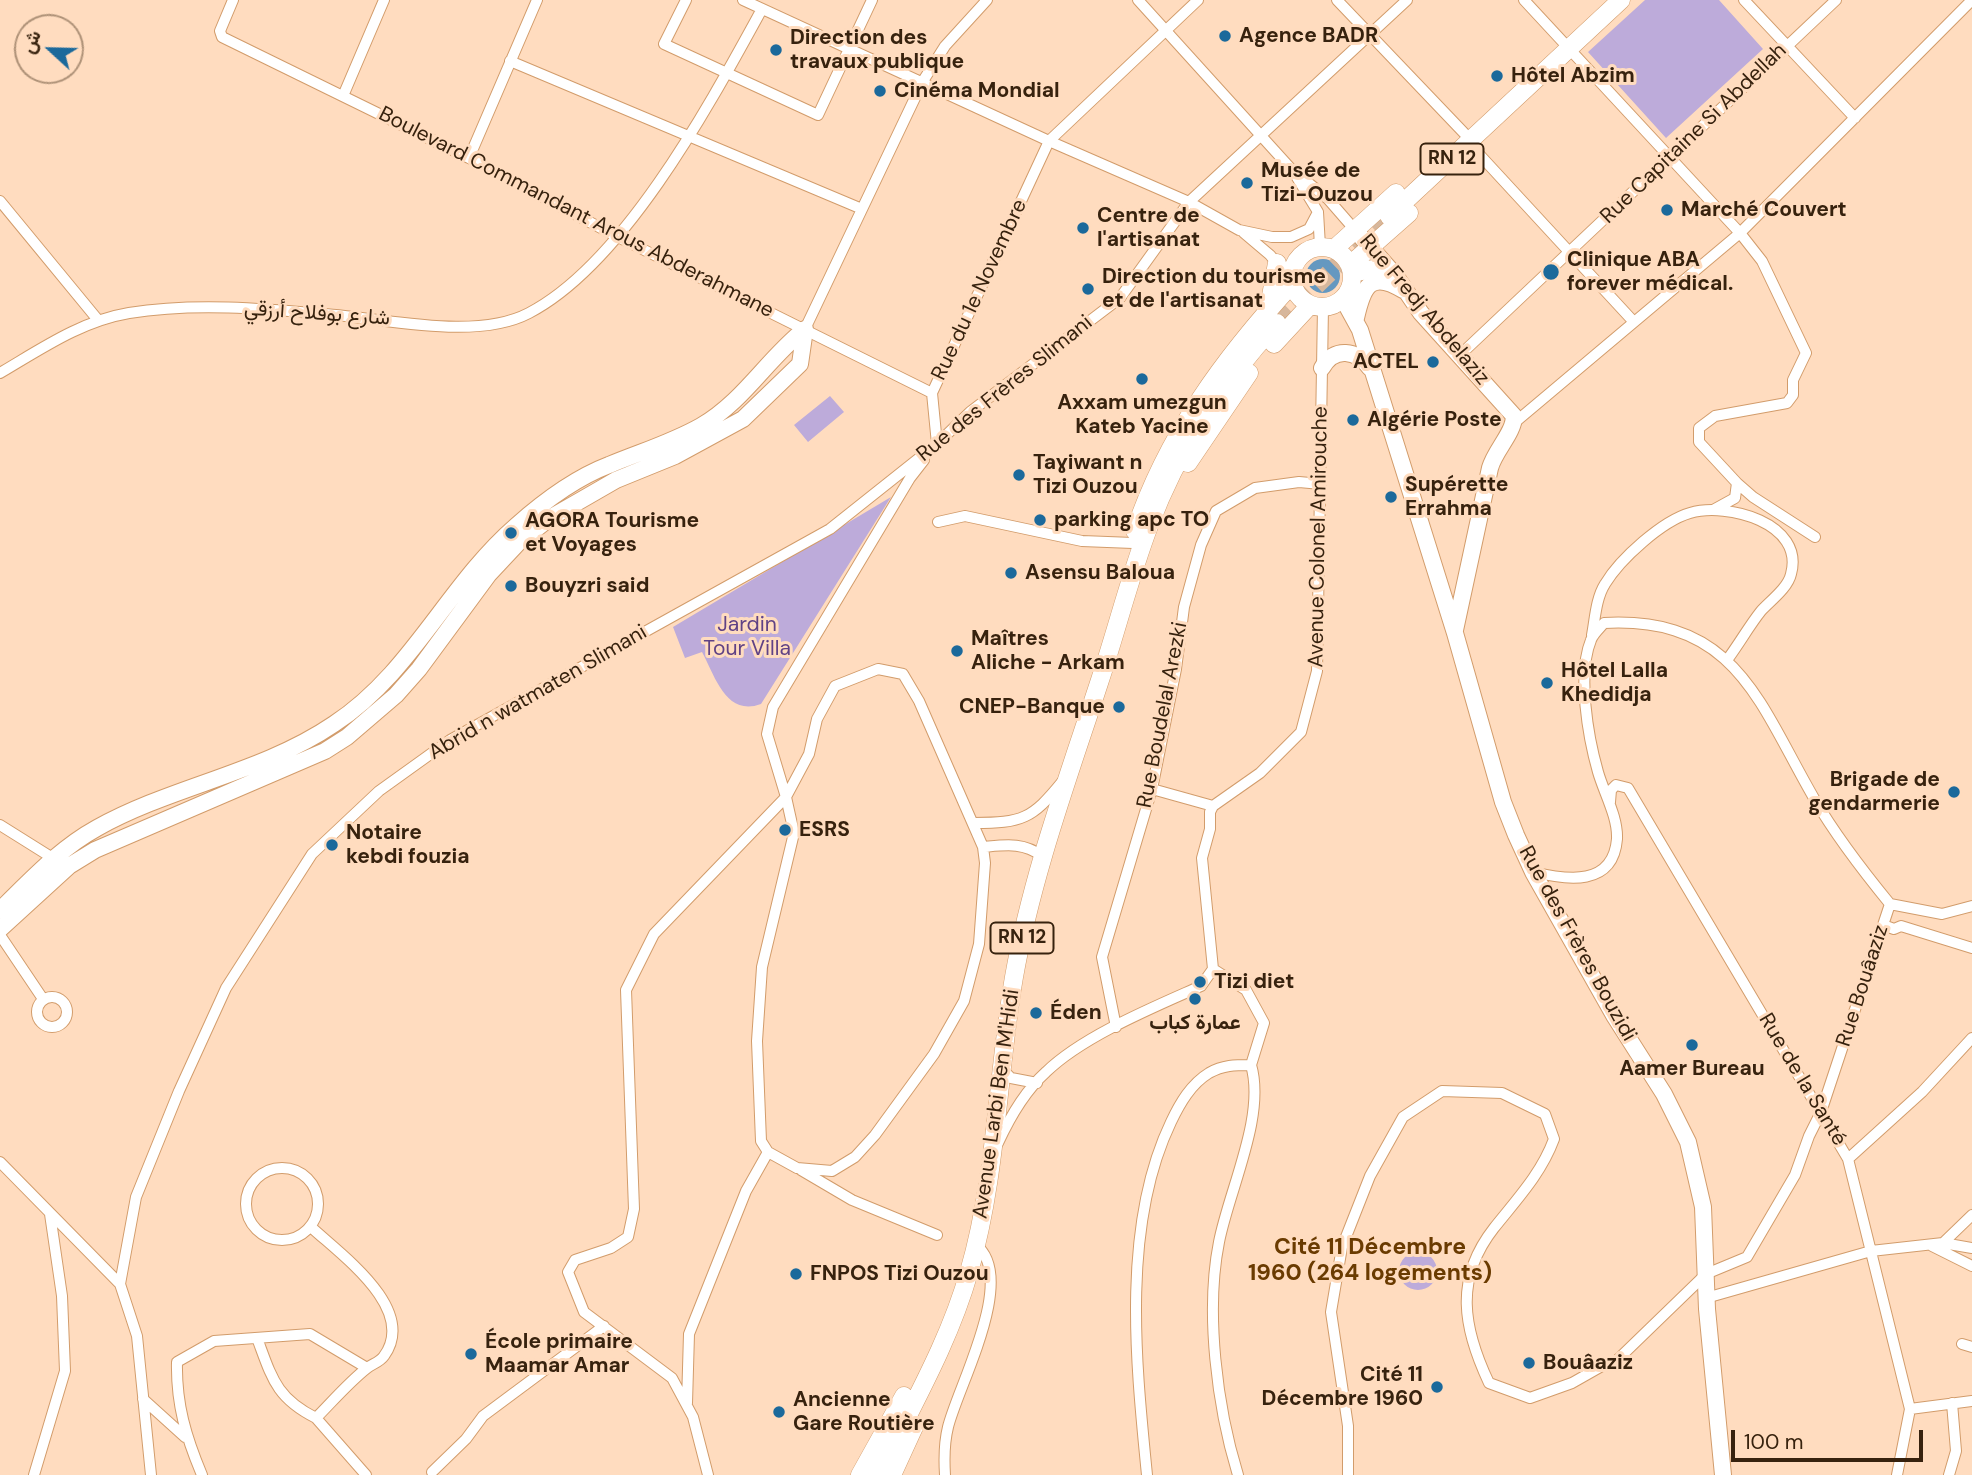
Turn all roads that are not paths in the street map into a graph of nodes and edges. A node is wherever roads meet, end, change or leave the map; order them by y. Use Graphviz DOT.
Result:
graph roads {
  1 [pos="233,0"];
  2 [pos="384,0"];
  3 [pos="537,0"];
  4 [pos="686,0"];
  5 [pos="743,0"];
  6 [pos="872,0"];
  7 [pos="987,0"];
  8 [pos="1138,0"];
  9 [pos="1198,0"];
  10 [pos="1337,0"];
  11 [pos="1407,0"];
  12 [pos="1524,0"];
  13 [pos="1621,0"];
  14 [pos="1744,0"];
  15 [pos="1836,0"];
  16 [pos="1972,0"];
  17 [pos="762,9"];
  18 [pos="1167,29"];
  19 [pos="1369,36"];
  20 [pos="1786,45"];
  21 [pos="851,48"];
  22 [pos="1571,49"];
  23 [pos="510,61"];
  24 [pos="726,74"];
  25 [pos="923,81"];
  26 [pos="343,96"];
  27 [pos="1515,102"];
  28 [pos="1854,118"];
  29 [pos="1464,133"];
  30 [pos="688,136"];
  31 [pos="1262,136"];
  32 [pos="1049,141"];
  33 [pos="1477,152"];
  34 [pos="469,158"];
  35 [pos="1670,159"];
  36 [pos="1293,171"];
  37 [pos="0,201"];
  38 [pos="1189,202"];
  39 [pos="862,209"];
  40 [pos="1318,212"];
  41 [pos="1389,216"];
  42 [pos="1239,230"];
  43 [pos="1356,230"];
  44 [pos="1740,233"];
  45 [pos="617,236"];
  46 [pos="1327,247"];
  47 [pos="1371,247"];
  48 [pos="1571,253"];
  49 [pos="1277,262"];
  50 [pos="1351,269"];
  51 [pos="1395,275"];
  52 [pos="1292,283"];
  53 [pos="1405,292"];
  54 [pos="1343,299"];
  55 [pos="1316,306"];
  56 [pos="1272,318"];
  57 [pos="1356,318"];
  58 [pos="99,320"];
  59 [pos="1633,321"];
  60 [pos="805,329"];
  61 [pos="1460,355"];
  62 [pos="1322,368"];
  63 [pos="1373,372"];
  64 [pos="0,373"];
  65 [pos="932,393"];
  66 [pos="1513,424"];
  67 [pos="937,444"];
  68 [pos="1737,483"];
  69 [pos="1321,484"];
  70 [pos="1715,509"];
  71 [pos="938,522"];
  72 [pos="830,529"];
  73 [pos="1815,537"];
  74 [pos="1133,543"];
  75 [pos="1135,565"];
  76 [pos="1455,633"];
  77 [pos="1591,638"];
  78 [pos="1727,660"];
  79 [pos="1068,775"];
  80 [pos="1152,789"];
  81 [pos="786,797"];
  82 [pos="1609,804"];
  83 [pos="1213,806"];
  84 [pos="974,823"];
  85 [pos="0,825"];
  86 [pos="983,847"];
  87 [pos="1042,856"];
  88 [pos="60,863"];
  89 [pos="1533,872"];
  90 [pos="1889,904"];
  91 [pos="1972,906"];
  92 [pos="0,910"];
  93 [pos="1883,925"];
  94 [pos="0,929"];
  95 [pos="0,935"];
  96 [pos="1972,948"];
  97 [pos="1213,969"];
  98 [pos="43,999"];
  99 [pos="1116,1027"];
  100 [pos="1972,1038"];
  101 [pos="1251,1065"];
  102 [pos="1002,1069"];
  103 [pos="1037,1083"];
  104 [pos="1821,1112"];
  105 [pos="768,1153"];
  106 [pos="992,1155"];
  107 [pos="1848,1159"];
  108 [pos="0,1162"];
  109 [pos="797,1168"];
  110 [pos="49,1212"];
  111 [pos="1972,1215"];
  112 [pos="311,1227"];
  113 [pos="937,1235"];
  114 [pos="1937,1244"];
  115 [pos="976,1245"];
  116 [pos="1972,1248"];
  117 [pos="1871,1251"];
  118 [pos="1972,1266"];
  119 [pos="1706,1274"];
  120 [pos="120,1284"];
  121 [pos="1706,1298"];
  122 [pos="953,1321"];
  123 [pos="604,1326"];
  124 [pos="257,1338"];
  125 [pos="367,1368"];
  126 [pos="143,1399"];
  127 [pos="1972,1401"];
  128 [pos="1952,1403"];
  129 [pos="687,1406"];
  130 [pos="1910,1409"];
  131 [pos="316,1418"];
  132 [pos="186,1437"];
  133 [pos="944,1455"];
  134 [pos="432,1474"];
  135 [pos="34,1475"];
  136 [pos="151,1475"];
  137 [pos="202,1475"];
  138 [pos="366,1475"];
  139 [pos="708,1475"];
  140 [pos="860,1475"];
  141 [pos="878,1475"];
  142 [pos="892,1475"];
  143 [pos="936,1475"];
  144 [pos="946,1475"];
  145 [pos="1147,1475"];
  146 [pos="1238,1475"];
  147 [pos="1348,1475"];
  148 [pos="1723,1475"];
  149 [pos="1896,1475"];
  150 [pos="1949,1475"];
  1 -- 26 [label="street, Boulevard Commandant Arous Abderahmane"];
  2 -- 26 [label="street"];
  3 -- 23 [label="street"];
  4 -- 24 [label="street"];
  5 -- 17 [label="street"];
  6 -- 21 [label="street"];
  7 -- 25 [label="street"];
  8 -- 18 [label="street"];
  9 -- 18 [label="street"];
  10 -- 19 [label="street"];
  11 -- 19 [label="street, Rue des Frères Slimani"];
  12 -- 22 [label="street"];
  13 -- 22 [label="main road, RN 12"];
  14 -- 20 [label="street"];
  15 -- 20 [label="street, Rue Capitaine Si Abdellah"];
  16 -- 28 [label="street"];
  17 -- 21 [label="street"];
  17 -- 24 [label="street, شارع بوفلاح أرزقي"];
  18 -- 31 [label="street"];
  18 -- 32 [label="street"];
  19 -- 29 [label="street"];
  19 -- 31 [label="street, Rue des Frères Slimani"];
  20 -- 28 [label="street"];
  20 -- 35 [label="street, Rue Capitaine Si Abdellah"];
  21 -- 24 [label="street"];
  21 -- 25 [label="street"];
  22 -- 27 [label="main road, RN 12"];
  22 -- 35 [label="street"];
  23 -- 30 [label="street"];
  23 -- 34 [label="street"];
  24 -- 30 [label="street, شارع بوفلاح أرزقي"];
  25 -- 32 [label="street"];
  25 -- 39 [label="street"];
  26 -- 34 [label="street, Boulevard Commandant Arous Abderahmane"];
  27 -- 29 [label="main road"];
  27 -- 33 [label="main road"];
  27 -- 41 [label="main road, RN 12"];
  28 -- 44 [label="street"];
  29 -- 43 [label="main road"];
  30 -- 39 [label="street"];
  30 -- 45 [label="street, شارع بوفلاح أرزقي"];
  31 -- 36 [label="street"];
  31 -- 38 [label="street, Rue des Frères Slimani"];
  32 -- 38 [label="street"];
  32 -- 65 [label="street, Rue du 1e Novembre"];
  33 -- 47 [label="main road"];
  33 -- 48 [label="street"];
  34 -- 45 [label="street, Boulevard Commandant Arous Abderahmane"];
  35 -- 44 [label="street"];
  35 -- 48 [label="street, Rue Capitaine Si Abdellah"];
  36 -- 40 [label="street"];
  36 -- 43 [label="street"];
  37 -- 58 [label="street"];
  38 -- 42 [label="street"];
  38 -- 67 [label="street, Rue des Frères Slimani"];
  39 -- 60 [label="street"];
  40 -- 42 [label="street"];
  40 -- 46 [label="street"];
  42 -- 49 [label="street"];
  43 -- 46 [label="main road"];
  43 -- 47 [label="main road, Rue Fredj Abdelaziz"];
  44 -- 59 [label="street"];
  44 -- 68 [label="street"];
  45 -- 58 [label="street, شارع بوفلاح أرزقي"];
  45 -- 60 [label="street, Boulevard Commandant Arous Abderahmane"];
  46 -- 50 [label="main road"];
  46 -- 52 [label="main road"];
  47 -- 50 [label="main road"];
  47 -- 51 [label="main road, Rue Fredj Abdelaziz"];
  48 -- 59 [label="street"];
  48 -- 61 [label="street, Rue Capitaine Si Abdellah"];
  49 -- 52 [label="street"];
  49 -- 56 [label="main road"];
  50 -- 51 [label="main road"];
  50 -- 54 [label="main road"];
  51 -- 53 [label="main road, Rue Fredj Abdelaziz"];
  52 -- 55 [label="main road"];
  52 -- 56 [label="main road, Avenue Larbi Ben M'Hidi"];
  53 -- 57 [label="main road"];
  53 -- 61 [label="main road, Rue Fredj Abdelaziz"];
  54 -- 55 [label="main road"];
  54 -- 57 [label="main road, Rue des Frères Bouzidi"];
  55 -- 62 [label="street, Avenue Colonel Amirouche"];
  55 -- 75 [label="main road, Avenue Larbi Ben M'Hidi"];
  56 -- 74 [label="main road, Avenue Larbi Ben M'Hidi"];
  56 -- 75 [label="main road, Avenue Larbi Ben M'Hidi / RN 12"];
  57 -- 63 [label="main road, Rue des Frères Bouzidi"];
  58 -- 64 [label="street, شارع بوفلاح أرزقي"];
  59 -- 66 [label="street"];
  60 -- 65 [label="street, Boulevard Commandant Arous Abderahmane"];
  60 -- 88 [label="main road"];
  60 -- 88 [label="main road"];
  61 -- 66 [label="main road, Rue Fredj Abdelaziz"];
  62 -- 63 [label="main road"];
  62 -- 69 [label="street, Avenue Colonel Amirouche"];
  63 -- 76 [label="main road, Rue des Frères Bouzidi"];
  65 -- 67 [label="street, Rue du 1e Novembre"];
  66 -- 76 [label="main road"];
  67 -- 72 [label="street, Rue des Frères Slimani"];
  67 -- 81 [label="street"];
  68 -- 70 [label="street"];
  68 -- 73 [label="street"];
  69 -- 80 [label="street, Rue Boudelal Arezki"];
  69 -- 83 [label="street, Avenue Colonel Amirouche"];
  70 -- 77 [label="street"];
  70 -- 78 [label="street"];
  71 -- 74 [label="street"];
  72 -- 120 [label="street, Abrid n watmaten Slimani"];
  74 -- 75 [label="main road, Avenue Larbi Ben M'Hidi"];
  75 -- 79 [label="main road, Avenue Larbi Ben M'Hidi / RN 12"];
  76 -- 89 [label="main road, Rue des Frères Bouzidi"];
  77 -- 78 [label="street, Rue Bouâaziz"];
  77 -- 82 [label="street"];
  78 -- 90 [label="street, Rue Bouâaziz"];
  79 -- 84 [label="street"];
  79 -- 87 [label="main road, Avenue Larbi Ben M'Hidi / RN 12"];
  80 -- 83 [label="street"];
  80 -- 99 [label="street, Rue Boudelal Arezki"];
  81 -- 84 [label="street"];
  81 -- 105 [label="street"];
  81 -- 123 [label="street"];
  82 -- 89 [label="street"];
  82 -- 104 [label="street, Rue de la Santé"];
  83 -- 97 [label="street"];
  84 -- 86 [label="street"];
  85 -- 88 [label="street"];
  86 -- 87 [label="street"];
  86 -- 109 [label="street"];
  87 -- 102 [label="main road, Avenue Larbi Ben M'Hidi / RN 12"];
  88 -- 92 [label="main road"];
  88 -- 94 [label="main road"];
  89 -- 119 [label="main road, Rue des Frères Bouzidi"];
  90 -- 91 [label="street"];
  90 -- 93 [label="street, Rue Bouâaziz"];
  93 -- 96 [label="street"];
  93 -- 104 [label="street, Rue Bouâaziz"];
  95 -- 98 [label="street"];
  97 -- 99 [label="street"];
  97 -- 101 [label="street"];
  99 -- 103 [label="street"];
  100 -- 107 [label="street"];
  101 -- 145 [label="street"];
  101 -- 146 [label="street"];
  102 -- 103 [label="street"];
  102 -- 106 [label="main road, Avenue Larbi Ben M'Hidi / RN 12"];
  103 -- 106 [label="street"];
  104 -- 107 [label="street, Rue de la Santé"];
  104 -- 119 [label="street, Rue Bouâaziz"];
  105 -- 109 [label="street"];
  105 -- 129 [label="street"];
  106 -- 115 [label="main road, Avenue Larbi Ben M'Hidi / RN 12"];
  107 -- 117 [label="street, Rue de la Santé"];
  108 -- 110 [label="street"];
  109 -- 113 [label="street"];
  110 -- 120 [label="street"];
  110 -- 135 [label="street"];
  111 -- 114 [label="street"];
  112 -- 112 [label="street"];
  112 -- 125 [label="street"];
  114 -- 116 [label="street"];
  114 -- 117 [label="street"];
  114 -- 118 [label="street"];
  115 -- 122 [label="main road, Avenue Larbi Ben M'Hidi / RN 12"];
  115 -- 133 [label="street"];
  117 -- 121 [label="street"];
  117 -- 130 [label="street, Rue de la Santé"];
  119 -- 121 [label="main road, Rue des Frères Bouzidi"];
  119 -- 147 [label="street"];
  120 -- 126 [label="street"];
  121 -- 148 [label="main road, Rue des Frères Bouzidi"];
  122 -- 140 [label="main road, Avenue Larbi Ben M'Hidi"];
  122 -- 141 [label="main road, Avenue Larbi Ben M'Hidi / RN 12"];
  122 -- 142 [label="main road, Avenue Larbi Ben M'Hidi"];
  123 -- 129 [label="street"];
  123 -- 134 [label="street"];
  124 -- 125 [label="street"];
  124 -- 131 [label="street"];
  124 -- 132 [label="street"];
  125 -- 131 [label="street"];
  126 -- 132 [label="street"];
  126 -- 136 [label="street"];
  127 -- 128 [label="street"];
  128 -- 130 [label="street"];
  128 -- 150 [label="street"];
  129 -- 139 [label="street"];
  130 -- 149 [label="street, Rue de la Santé"];
  131 -- 138 [label="street"];
  132 -- 137 [label="street"];
  133 -- 143 [label="street"];
  133 -- 144 [label="street"];
}
